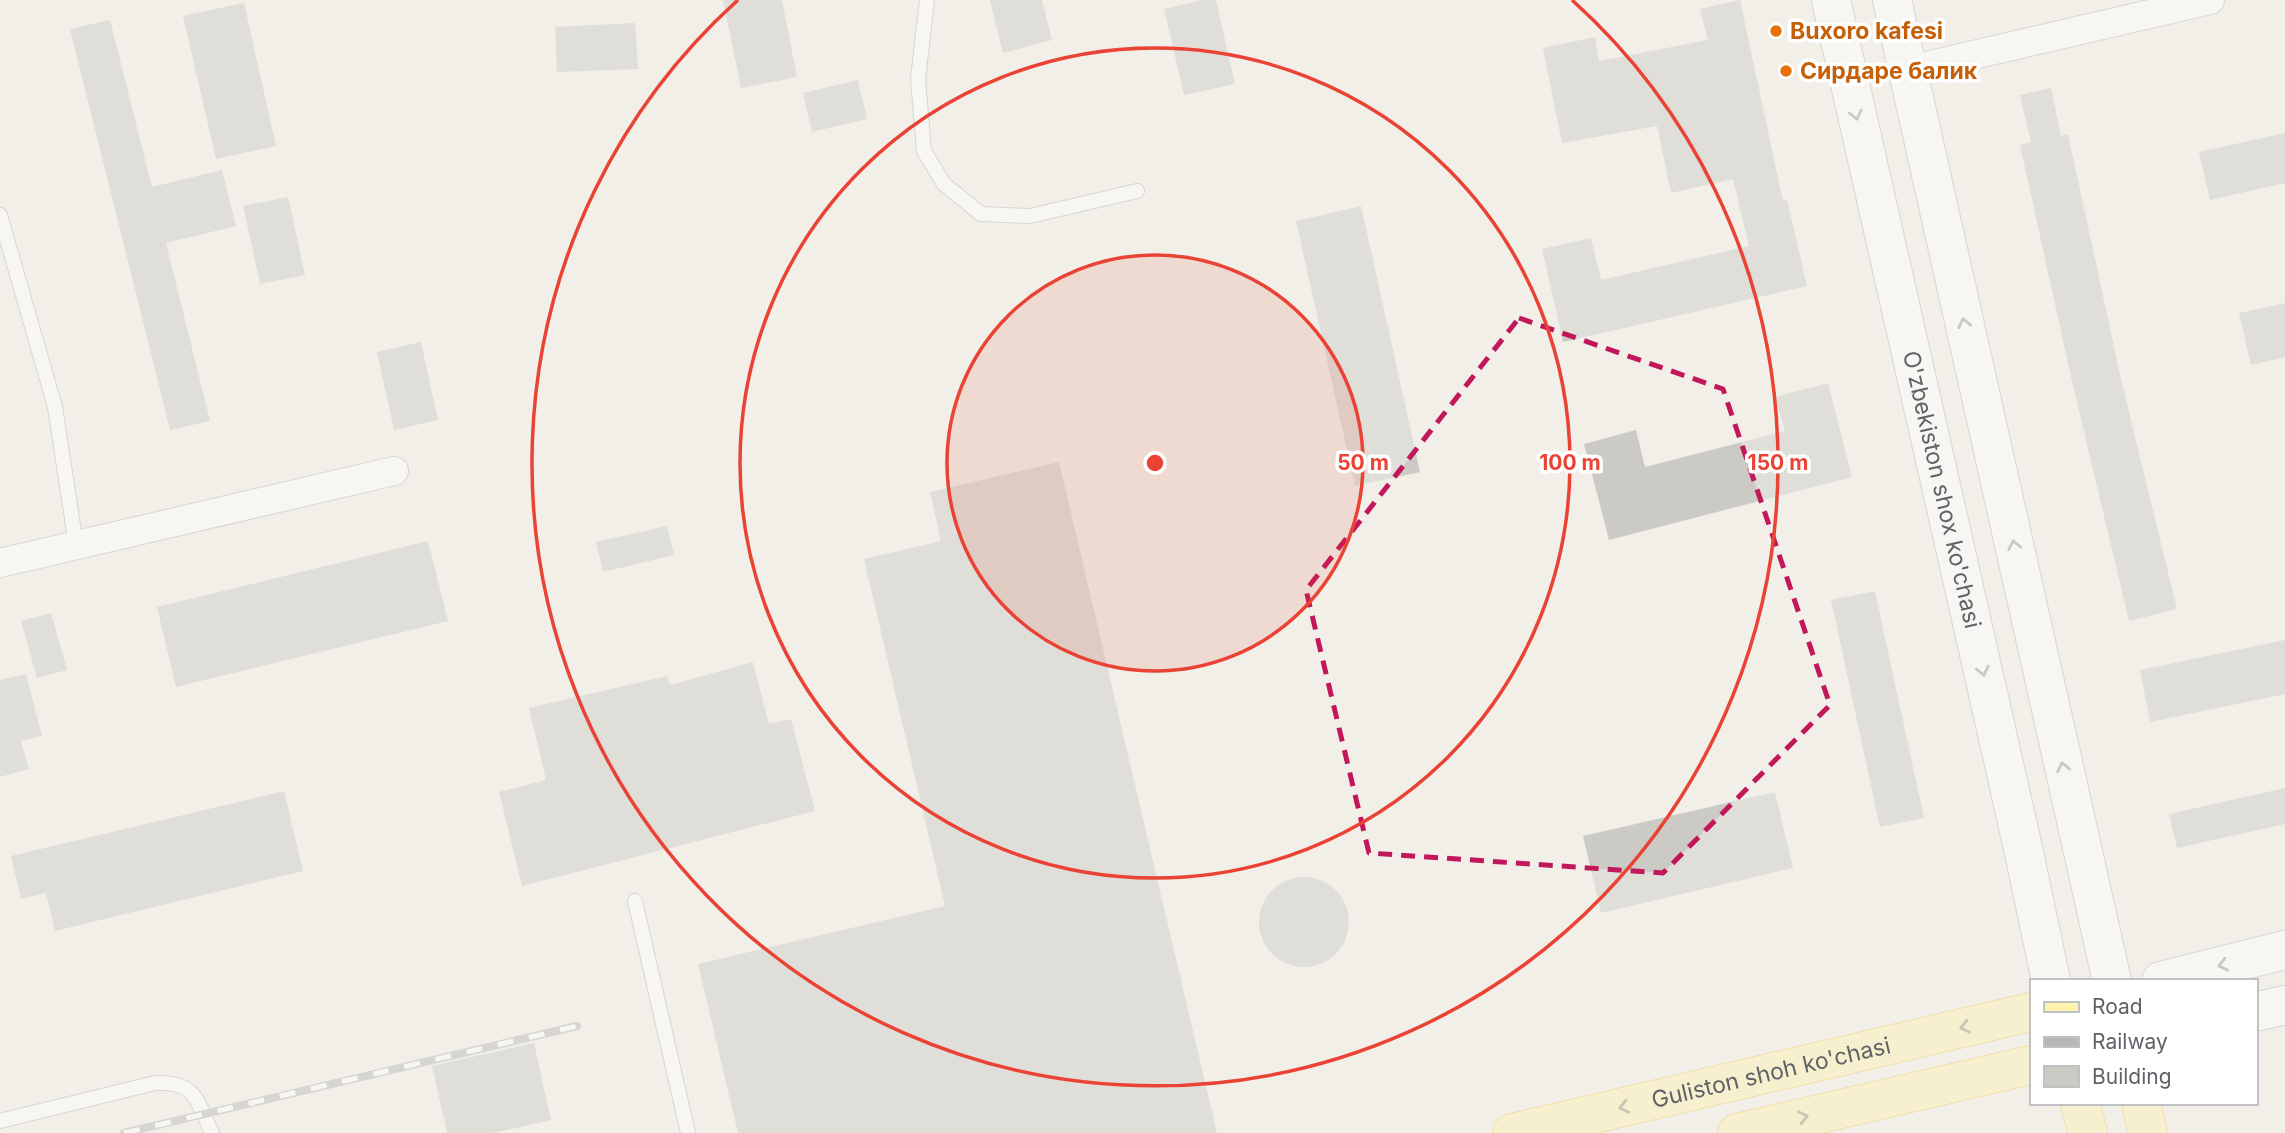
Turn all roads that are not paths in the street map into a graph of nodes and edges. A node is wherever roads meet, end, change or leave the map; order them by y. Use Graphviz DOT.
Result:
graph roads {
  1 [pos="927,0"];
  2 [pos="1831,0"];
  3 [pos="1892,0"];
  4 [pos="2210,0"];
  5 [pos="1909,70"];
  6 [pos="1137,191"];
  7 [pos="0,215"];
  8 [pos="394,471"];
  9 [pos="76,545"];
  10 [pos="0,562"];
  11 [pos="2091,895"];
  12 [pos="635,901"];
  13 [pos="2036,906"];
  14 [pos="2285,950"];
  15 [pos="2051,979"];
  16 [pos="2112,979"];
  17 [pos="2169,979"];
  18 [pos="2285,1005"];
  19 [pos="2030,1012"];
  20 [pos="2257,1012"];
  21 [pos="2030,1065"];
  22 [pos="2081,1105"];
  23 [pos="2141,1105"];
  24 [pos="0,1121"];
  25 [pos="212,1133"];
  26 [pos="688,1133"];
  27 [pos="1512,1133"];
  28 [pos="1737,1133"];
  29 [pos="2088,1133"];
  30 [pos="2148,1133"];
  1 -- 6 [label="lane"];
  2 -- 13 [label="main road, O'zbekiston shox ko'chasi, one-way"];
  3 -- 5 [label="main road"];
  4 -- 5 [label="street"];
  11 -- 5 [label="main road, one-way"];
  7 -- 9 [label="lane"];
  8 -- 9 [label="street"];
  9 -- 10 [label="street"];
  11 -- 13 [label="main road"];
  11 -- 16 [label="main road"];
  12 -- 26 [label="lane"];
  13 -- 15 [label="main road, O'zbekiston shox ko'chasi"];
  14 -- 17 [label="main road, one-way"];
  18 -- 20 [label="main road"];
  19 -- 27 [label="main road, Guliston shoh ko'chasi, one-way"];
  28 -- 21 [label="main road, one-way"];
  22 -- 29 [label="main road"];
  23 -- 30 [label="main road"];
  24 -- 25 [label="lane"];
}
